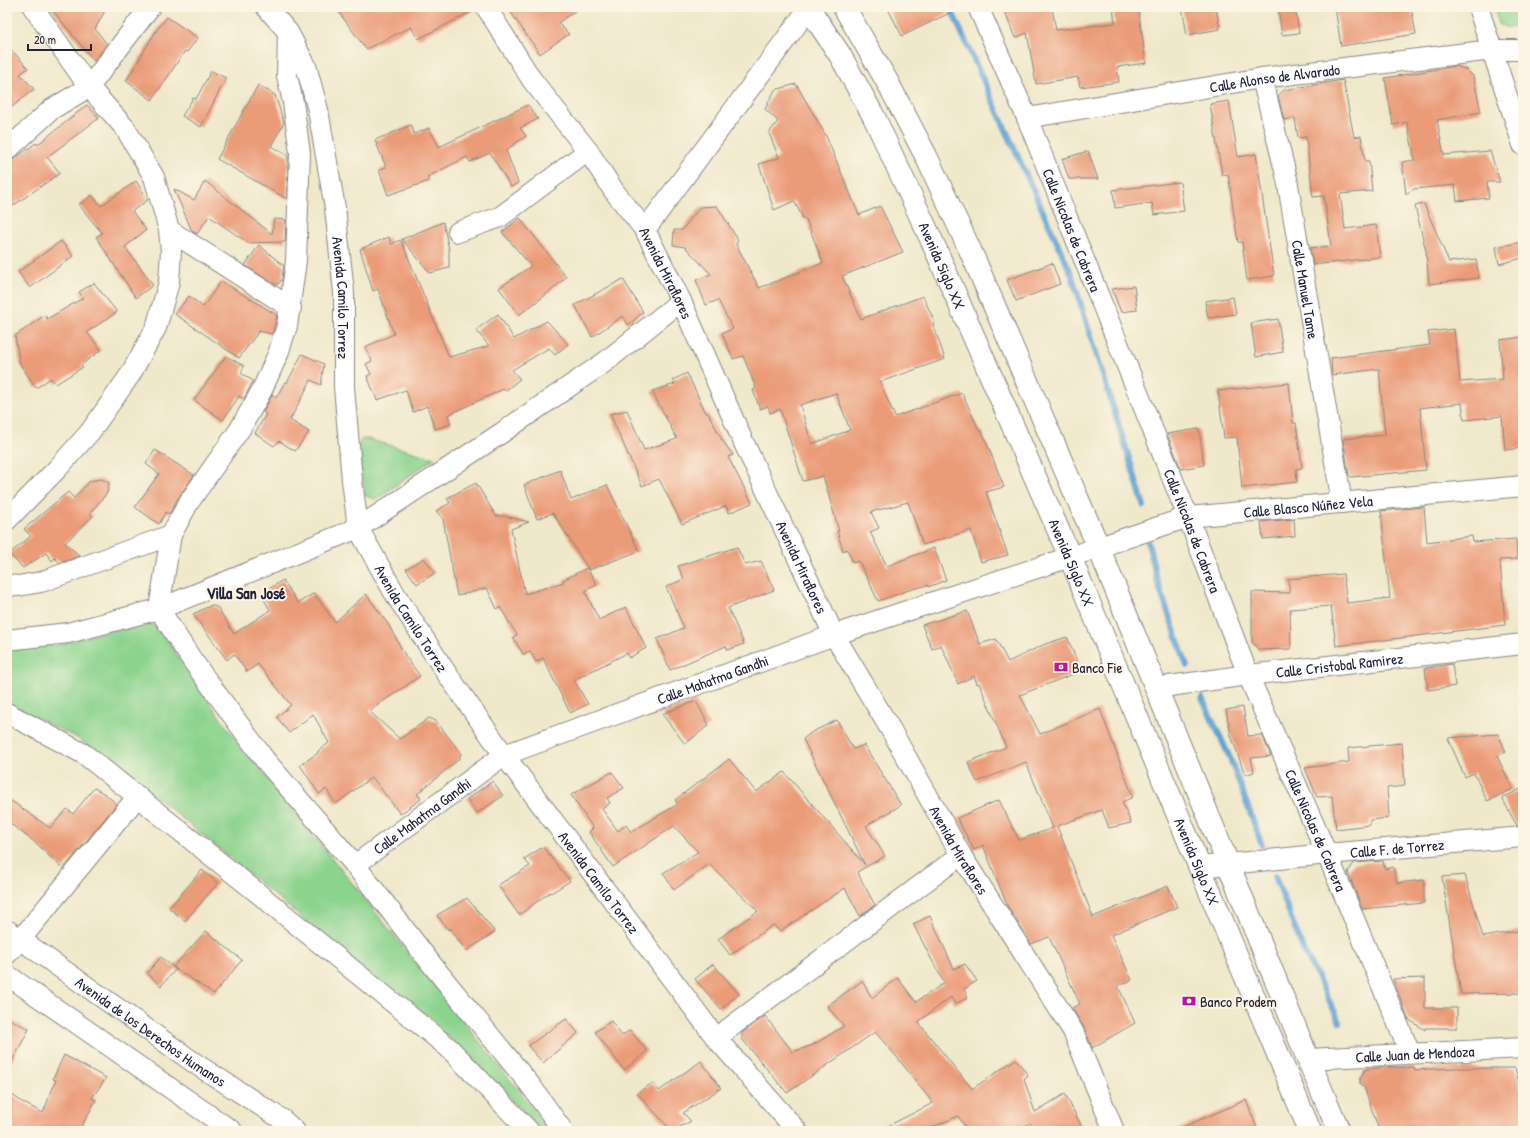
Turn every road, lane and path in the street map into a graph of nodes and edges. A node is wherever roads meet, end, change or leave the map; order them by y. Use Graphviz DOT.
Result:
graph roads {
  1 [pos="33,7"];
  2 [pos="150,7"];
  3 [pos="266,7"];
  4 [pos="486,7"];
  5 [pos="808,7"];
  6 [pos="844,7"];
  7 [pos="978,7"];
  8 [pos="1478,7"];
  9 [pos="288,32"];
  10 [pos="1492,50"];
  11 [pos="1523,50"];
  12 [pos="1262,78"];
  13 [pos="89,87"];
  14 [pos="1028,118"];
  15 [pos="1523,145"];
  16 [pos="7,150"];
  17 [pos="588,151"];
  18 [pos="169,230"];
  19 [pos="645,230"];
  20 [pos="458,232"];
  21 [pos="681,301"];
  22 [pos="291,308"];
  23 [pos="1523,486"];
  24 [pos="1342,503"];
  25 [pos="1188,517"];
  26 [pos="7,520"];
  27 [pos="358,528"];
  28 [pos="171,535"];
  29 [pos="1098,546"];
  30 [pos="1070,557"];
  31 [pos="7,584"];
  32 [pos="159,609"];
  33 [pos="834,635"];
  34 [pos="7,640"];
  35 [pos="1523,644"];
  36 [pos="1248,675"];
  37 [pos="1155,688"];
  38 [pos="7,713"];
  39 [pos="504,755"];
  40 [pos="138,796"];
  41 [pos="1523,837"];
  42 [pos="1327,854"];
  43 [pos="961,855"];
  44 [pos="1229,864"];
  45 [pos="354,865"];
  46 [pos="1200,867"];
  47 [pos="11,942"];
  48 [pos="7,975"];
  49 [pos="716,1038"];
  50 [pos="1523,1048"];
  51 [pos="1410,1053"];
  52 [pos="1308,1059"];
  53 [pos="232,1131"];
  54 [pos="295,1131"];
  55 [pos="529,1131"];
  56 [pos="563,1131"];
  57 [pos="797,1131"];
  58 [pos="1114,1131"];
  59 [pos="1310,1131"];
  60 [pos="1339,1131"];
  1 -- 13 [label="street"];
  2 -- 13 [label="street"];
  3 -- 9 [label="street, Avenida Camilo Torrez"];
  4 -- 17 [label="street, Avenida Miraflores"];
  5 -- 19 [label="street"];
  5 -- 30 [label="highway, Avenida Siglo XX"];
  6 -- 29 [label="highway, Avenida Siglo XX"];
  7 -- 14 [label="street, Calle Nicolas de Cabrera"];
  8 -- 10 [label="street"];
  9 -- 22 [label="street"];
  9 -- 27 [label="street, Avenida Camilo Torrez"];
  10 -- 11 [label="street, Calle Alonso de Alvarado"];
  10 -- 12 [label="street, Calle Alonso de Alvarado"];
  10 -- 15 [label="street"];
  12 -- 14 [label="street, Calle Alonso de Alvarado"];
  12 -- 24 [label="street, Calle Manuel Tame"];
  13 -- 16 [label="street"];
  13 -- 18 [label="street"];
  14 -- 25 [label="street, Calle Nicolas de Cabrera"];
  17 -- 19 [label="street, Avenida Miraflores"];
  17 -- 20 [label="street"];
  18 -- 22 [label="street"];
  18 -- 26 [label="street"];
  19 -- 21 [label="street, Avenida Miraflores"];
  21 -- 27 [label="street"];
  21 -- 33 [label="street, Avenida Miraflores"];
  22 -- 28 [label="street"];
  23 -- 24 [label="street, Calle Blasco Núñez Vela"];
  24 -- 25 [label="street, Calle Blasco Núñez Vela"];
  25 -- 29 [label="street, Calle Blasco Núñez Vela"];
  25 -- 36 [label="street, Calle Nicolas de Cabrera"];
  27 -- 32 [label="street"];
  27 -- 39 [label="street, Avenida Camilo Torrez"];
  28 -- 31 [label="street"];
  28 -- 32 [label="street"];
  29 -- 30 [label="street, Calle Mahatma Gandhi"];
  29 -- 37 [label="highway, Avenida Siglo XX"];
  30 -- 33 [label="street, Calle Mahatma Gandhi"];
  30 -- 46 [label="highway, Avenida Siglo XX"];
  32 -- 34 [label="street"];
  32 -- 45 [label="street"];
  33 -- 39 [label="street, Calle Mahatma Gandhi"];
  33 -- 43 [label="street, Avenida Miraflores"];
  35 -- 36 [label="street, Calle Cristobal Ramirez"];
  36 -- 37 [label="street, Calle Cristobal Ramirez"];
  36 -- 42 [label="street, Calle Nicolas de Cabrera"];
  37 -- 44 [label="highway, Avenida Siglo XX"];
  38 -- 40 [label="street"];
  39 -- 45 [label="street, Calle Mahatma Gandhi"];
  39 -- 49 [label="street, Avenida Camilo Torrez"];
  40 -- 47 [label="street"];
  40 -- 55 [label="street"];
  41 -- 42 [label="street, Calle F. de Torrez"];
  42 -- 44 [label="street, Calle F. de Torrez"];
  42 -- 51 [label="street, Calle Nicolas de Cabrera"];
  43 -- 49 [label="street"];
  43 -- 58 [label="street, Avenida Miraflores"];
  44 -- 46 [label="street, Calle F. de Torrez"];
  44 -- 52 [label="highway, Avenida Siglo XX"];
  45 -- 56 [label="street"];
  46 -- 59 [label="highway, Avenida Siglo XX"];
  47 -- 54 [label="street, Avenida de los Derechos Humanos"];
  48 -- 53 [label="street"];
  49 -- 57 [label="street, Avenida Camilo Torrez"];
  50 -- 51 [label="street, Calle Juan de Mendoza"];
  51 -- 52 [label="street, Calle Juan de Mendoza"];
  52 -- 60 [label="highway, Avenida Siglo XX"];
}
